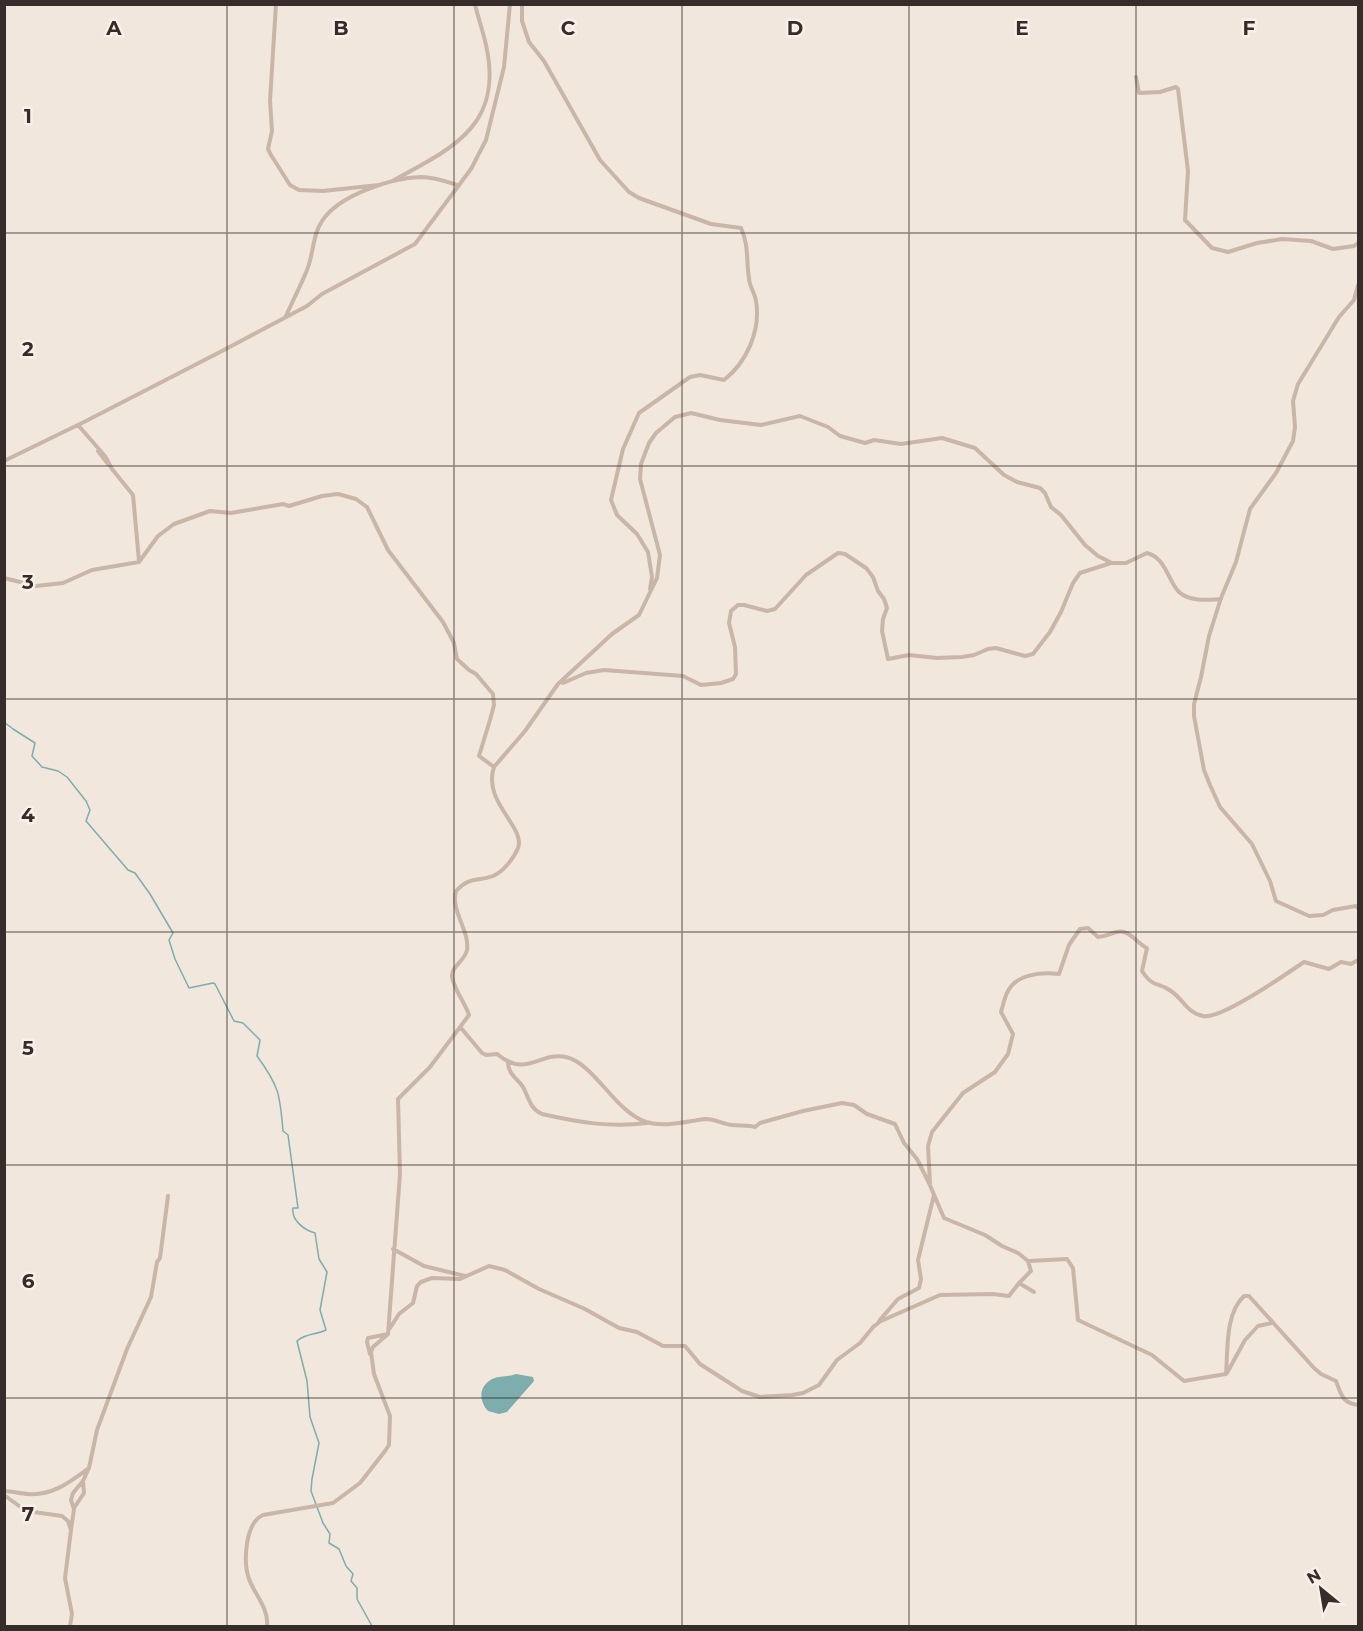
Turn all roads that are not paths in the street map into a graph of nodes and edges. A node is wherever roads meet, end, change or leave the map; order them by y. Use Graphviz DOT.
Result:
graph roads {
  1 [pos="276,4"];
  2 [pos="475,4"];
  3 [pos="510,4"];
  4 [pos="522,4"];
  5 [pos="1136,77"];
  6 [pos="390,182"];
  7 [pos="379,185"];
  8 [pos="457,185"];
  9 [pos="1359,243"];
  10 [pos="1359,285"];
  11 [pos="286,317"];
  12 [pos="78,425"];
  13 [pos="4,461"];
  14 [pos="139,562"];
  15 [pos="1112,563"];
  16 [pos="4,578"];
  17 [pos="650,592"];
  18 [pos="1221,599"];
  19 [pos="558,684"];
  20 [pos="494,767"];
  21 [pos="1359,908"];
  22 [pos="1359,960"];
  23 [pos="461,1028"];
  24 [pos="508,1063"];
  25 [pos="647,1123"];
  26 [pos="930,1185"];
  27 [pos="934,1194"];
  28 [pos="168,1196"];
  29 [pos="393,1249"];
  30 [pos="1029,1262"];
  31 [pos="465,1276"];
  32 [pos="1019,1283"];
  33 [pos="1034,1292"];
  34 [pos="1273,1323"];
  35 [pos="873,1327"];
  36 [pos="388,1333"];
  37 [pos="371,1357"];
  38 [pos="1226,1374"];
  39 [pos="1359,1405"];
  40 [pos="89,1468"];
  41 [pos="83,1481"];
  42 [pos="4,1493"];
  43 [pos="74,1509"];
  44 [pos="71,1530"];
  45 [pos="70,1626"];
  46 [pos="267,1626"];
  1 -- 7 [label="street"];
  2 -- 6 [label="street"];
  3 -- 8 [label="street"];
  4 -- 17 [label="street"];
  5 -- 9 [label="street"];
  6 -- 7 [label="street"];
  6 -- 8 [label="street"];
  7 -- 11 [label="street"];
  8 -- 11 [label="street"];
  10 -- 18 [label="street"];
  11 -- 12 [label="street"];
  12 -- 13 [label="street"];
  12 -- 14 [label="street"];
  14 -- 16 [label="street"];
  14 -- 20 [label="street"];
  15 -- 17 [label="street"];
  15 -- 18 [label="street"];
  15 -- 19 [label="street"];
  17 -- 19 [label="street"];
  18 -- 21 [label="street"];
  19 -- 20 [label="street"];
  20 -- 23 [label="street"];
  22 -- 26 [label="street"];
  23 -- 24 [label="street"];
  23 -- 29 [label="street"];
  24 -- 25 [label="street"];
  24 -- 25 [label="street"];
  25 -- 26 [label="street"];
  26 -- 27 [label="street"];
  27 -- 30 [label="street"];
  27 -- 35 [label="street"];
  28 -- 40 [label="street"];
  29 -- 31 [label="street"];
  29 -- 36 [label="street"];
  30 -- 32 [label="street"];
  30 -- 38 [label="street"];
  31 -- 35 [label="street"];
  31 -- 36 [label="street"];
  32 -- 33 [label="street"];
  32 -- 35 [label="street"];
  34 -- 38 [label="street"];
  34 -- 38 [label="street"];
  34 -- 39 [label="street"];
  36 -- 37 [label="street"];
  36 -- 37 [label="street"];
  37 -- 46 [label="street"];
  40 -- 41 [label="street"];
  40 -- 42 [label="street"];
  41 -- 43 [label="street"];
  41 -- 43 [label="street"];
  42 -- 44 [label="street"];
  43 -- 44 [label="street"];
  44 -- 45 [label="street"];
}
